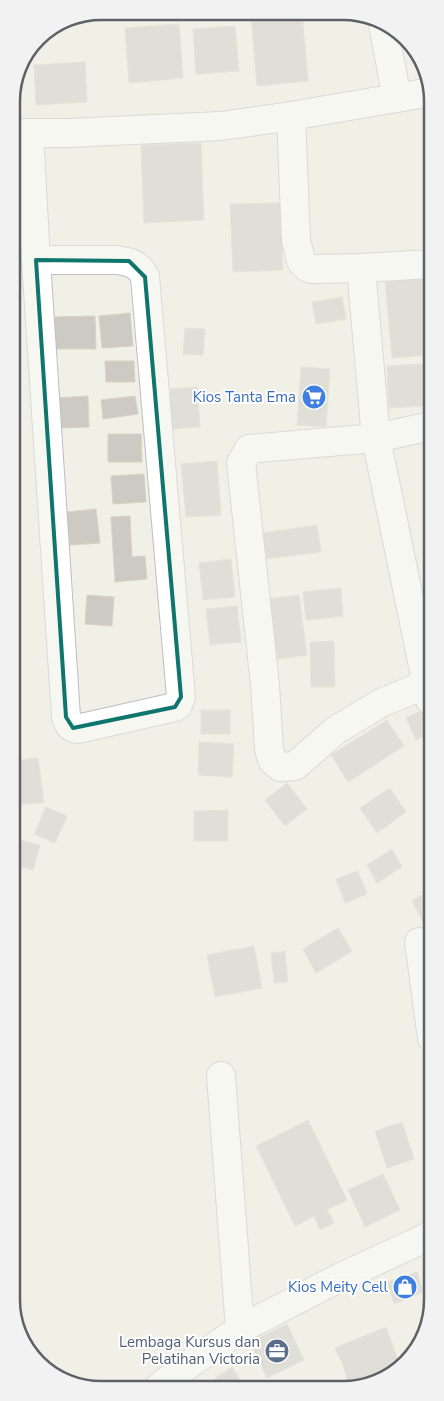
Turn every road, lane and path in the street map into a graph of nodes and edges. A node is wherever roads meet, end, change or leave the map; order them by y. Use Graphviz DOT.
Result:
graph roads {
  1 [pos="384,31"];
  2 [pos="423,93"];
  3 [pos="397,98"];
  4 [pos="291,116"];
  5 [pos="20,133"];
  6 [pos="36,260"];
  7 [pos="424,264"];
  8 [pos="361,268"];
  9 [pos="424,428"];
  10 [pos="376,438"];
  11 [pos="424,672"];
  12 [pos="424,693"];
  13 [pos="419,942"];
  14 [pos="424,979"];
  15 [pos="221,1076"];
  16 [pos="424,1239"];
  17 [pos="240,1329"];
  18 [pos="166,1381"];
  1 -- 3 [label="street"];
  2 -- 3 [label="street"];
  3 -- 4 [label="street"];
  4 -- 5 [label="street"];
  4 -- 8 [label="street"];
  5 -- 6 [label="street"];
  6 -- 6 [label="street"];
  7 -- 8 [label="street"];
  8 -- 10 [label="street"];
  9 -- 10 [label="street"];
  10 -- 11 [label="street"];
  10 -- 12 [label="street"];
  13 -- 14 [label="street"];
  15 -- 17 [label="street"];
  16 -- 17 [label="street"];
  17 -- 18 [label="street"];
}
